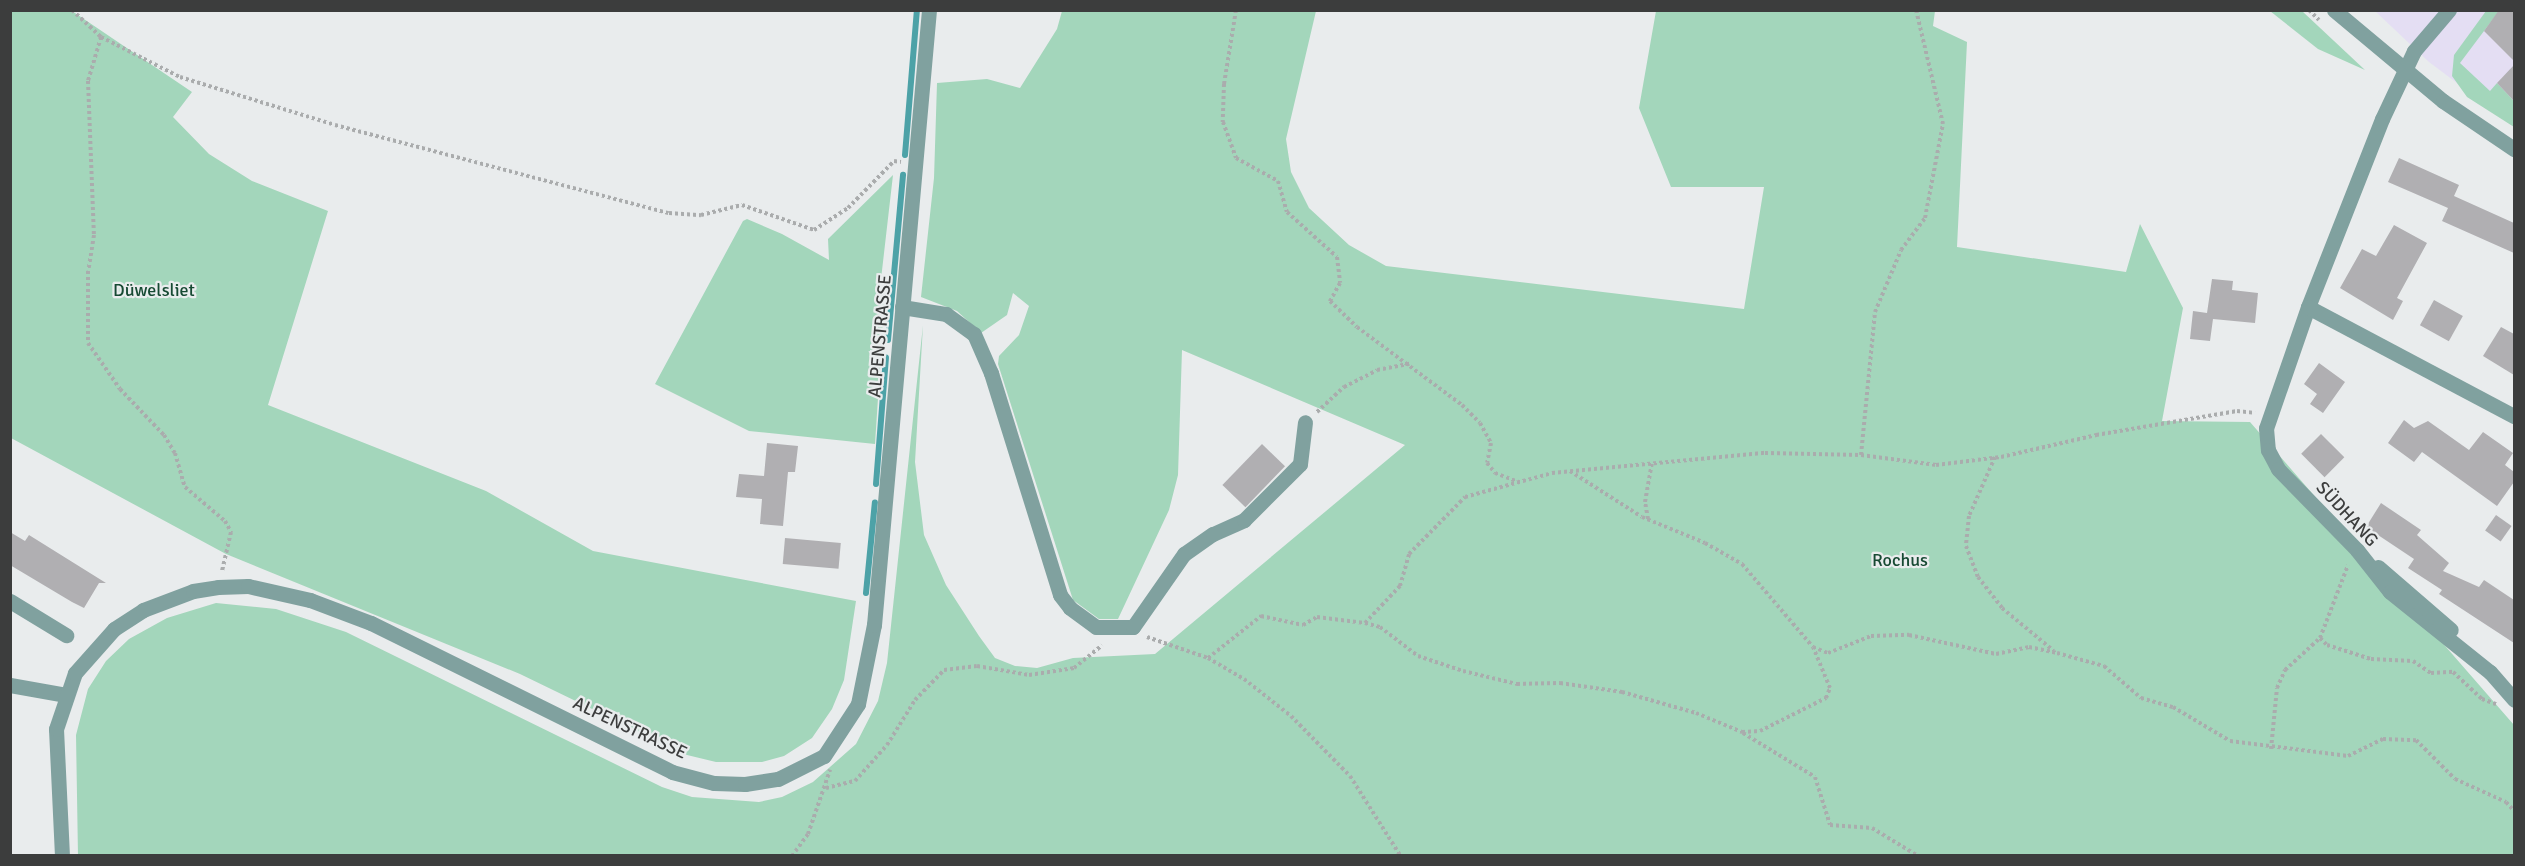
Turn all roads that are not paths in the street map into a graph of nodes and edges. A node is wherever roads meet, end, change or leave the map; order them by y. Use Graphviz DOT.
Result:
graph roads {
  1 [pos="929,10"];
  2 [pos="2334,10"];
  3 [pos="2449,10"];
  4 [pos="2404,71"];
  5 [pos="2514,149"];
  6 [pos="902,307"];
  7 [pos="2308,307"];
  8 [pos="2514,416"];
  9 [pos="1305,422"];
  10 [pos="2357,550"];
  11 [pos="10,601"];
  12 [pos="2451,630"];
  13 [pos="66,635"];
  14 [pos="10,685"];
  15 [pos="66,695"];
  16 [pos="2514,700"];
  17 [pos="62,855"];
  1 -- 6 [label="street, ALPENSTRASSE"];
  2 -- 4 [label="street"];
  3 -- 4 [label="street, SÜDHANG"];
  4 -- 5 [label="street"];
  4 -- 7 [label="street, SÜDHANG"];
  6 -- 9 [label="street"];
  6 -- 15 [label="street, ALPENSTRASSE"];
  7 -- 8 [label="street"];
  7 -- 10 [label="street, SÜDHANG"];
  10 -- 12 [label="street"];
  10 -- 16 [label="street, SÜDHANG"];
  11 -- 13 [label="street"];
  14 -- 15 [label="street"];
  15 -- 17 [label="street, ALPENSTRASSE"];
}
